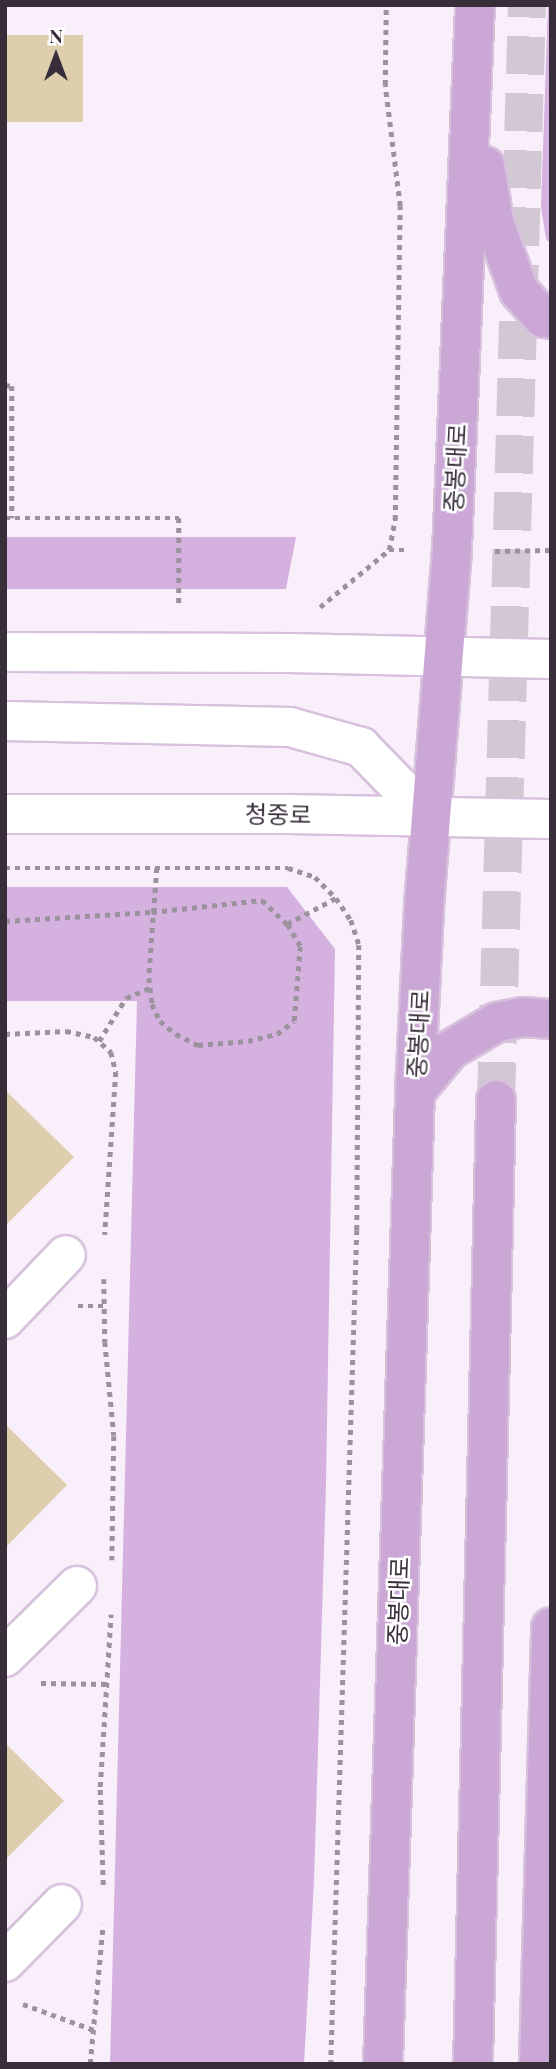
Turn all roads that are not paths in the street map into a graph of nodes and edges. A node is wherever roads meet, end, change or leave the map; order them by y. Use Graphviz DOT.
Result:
graph roads {
  1 [pos="475,5"];
  2 [pos="473,92"];
  3 [pos="551,319"];
  4 [pos="5,652"];
  5 [pos="443,656"];
  6 [pos="551,659"];
  7 [pos="5,721"];
  8 [pos="5,814"];
  9 [pos="430,818"];
  10 [pos="551,819"];
  11 [pos="551,1019"];
  12 [pos="415,1092"];
  13 [pos="496,1100"];
  14 [pos="66,1255"];
  15 [pos="5,1319"];
  16 [pos="77,1586"];
  17 [pos="551,1627"];
  18 [pos="18,1670"];
  19 [pos="62,1904"];
  20 [pos="5,1962"];
  21 [pos="383,2064"];
  22 [pos="473,2064"];
  23 [pos="538,2064"];
  1 -- 2 [label="main road, 중봉대로"];
  2 -- 3 [label="main road"];
  2 -- 5 [label="main road, 중봉대로"];
  4 -- 5 [label="street"];
  5 -- 6 [label="street"];
  5 -- 9 [label="main road, 중봉대로"];
  7 -- 9 [label="street"];
  8 -- 9 [label="street, 청중로"];
  9 -- 10 [label="street, 청중로"];
  9 -- 12 [label="main road, 중봉대로"];
  11 -- 12 [label="main road"];
  12 -- 21 [label="main road, 중봉대로"];
  13 -- 22 [label="main road"];
  14 -- 15 [label="street"];
  16 -- 18 [label="street"];
  17 -- 23 [label="main road"];
  19 -- 20 [label="street"];
}
